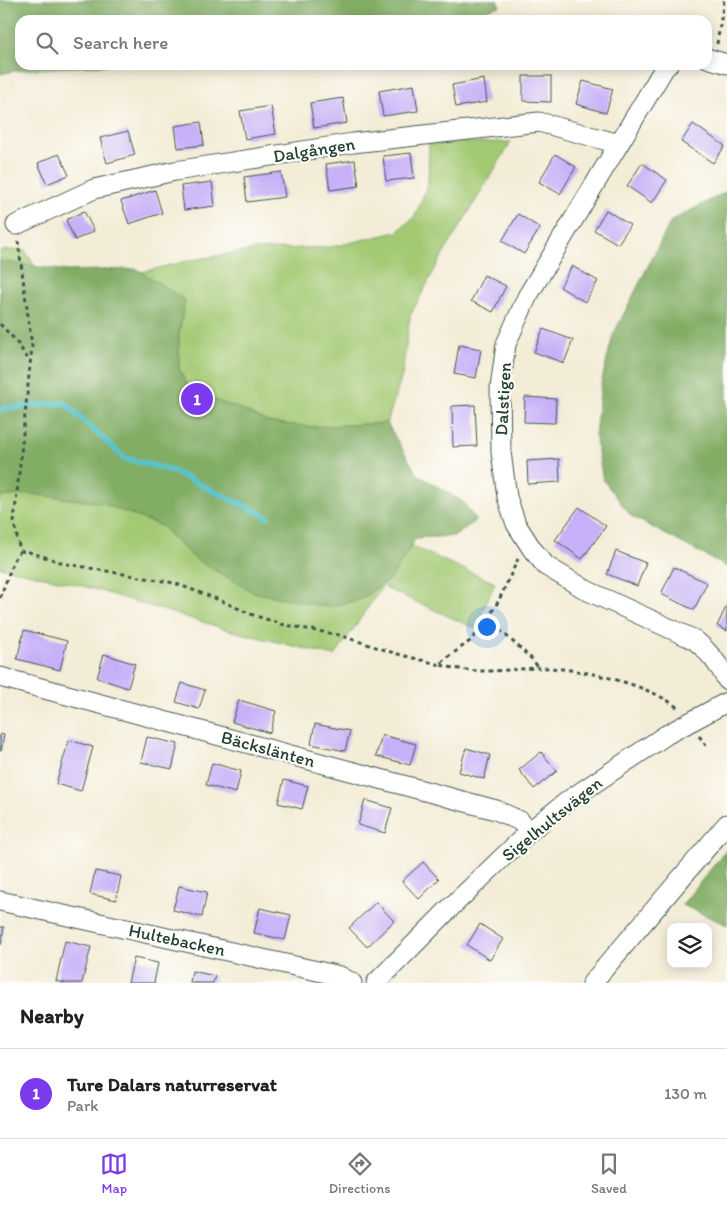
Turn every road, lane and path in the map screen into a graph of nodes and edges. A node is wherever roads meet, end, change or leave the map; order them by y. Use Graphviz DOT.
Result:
graph roads {
  1 [pos="724,0"];
  2 [pos="716,61"];
  3 [pos="663,70"];
  4 [pos="619,144"];
  5 [pos="16,225"];
  6 [pos="0,324"];
  7 [pos="30,362"];
  8 [pos="20,551"];
  9 [pos="522,555"];
  10 [pos="0,598"];
  11 [pos="488,619"];
  12 [pos="441,665"];
  13 [pos="538,668"];
  14 [pos="0,677"];
  15 [pos="727,680"];
  16 [pos="727,702"];
  17 [pos="688,722"];
  18 [pos="708,748"];
  19 [pos="727,824"];
  20 [pos="529,832"];
  21 [pos="0,901"];
  22 [pos="352,983"];
  23 [pos="376,983"];
  24 [pos="592,983"];
  1 -- 2 [label="path"];
  3 -- 4 [label="street, Dalstigen"];
  4 -- 5 [label="street, Dalgången"];
  4 -- 15 [label="street, Dalstigen"];
  5 -- 7 [label="path"];
  6 -- 7 [label="path"];
  7 -- 8 [label="path"];
  8 -- 10 [label="path"];
  8 -- 12 [label="path"];
  9 -- 11 [label="path"];
  11 -- 12 [label="path"];
  11 -- 13 [label="path"];
  12 -- 13 [label="path"];
  13 -- 17 [label="path"];
  14 -- 20 [label="street, Bäckslänten"];
  16 -- 17 [label="street, Sigelhultsvägen"];
  17 -- 18 [label="path"];
  17 -- 20 [label="street, Sigelhultsvägen"];
  19 -- 24 [label="street"];
  20 -- 23 [label="street, Sigelhultsvägen"];
  21 -- 22 [label="street, Hultebacken"];
}
